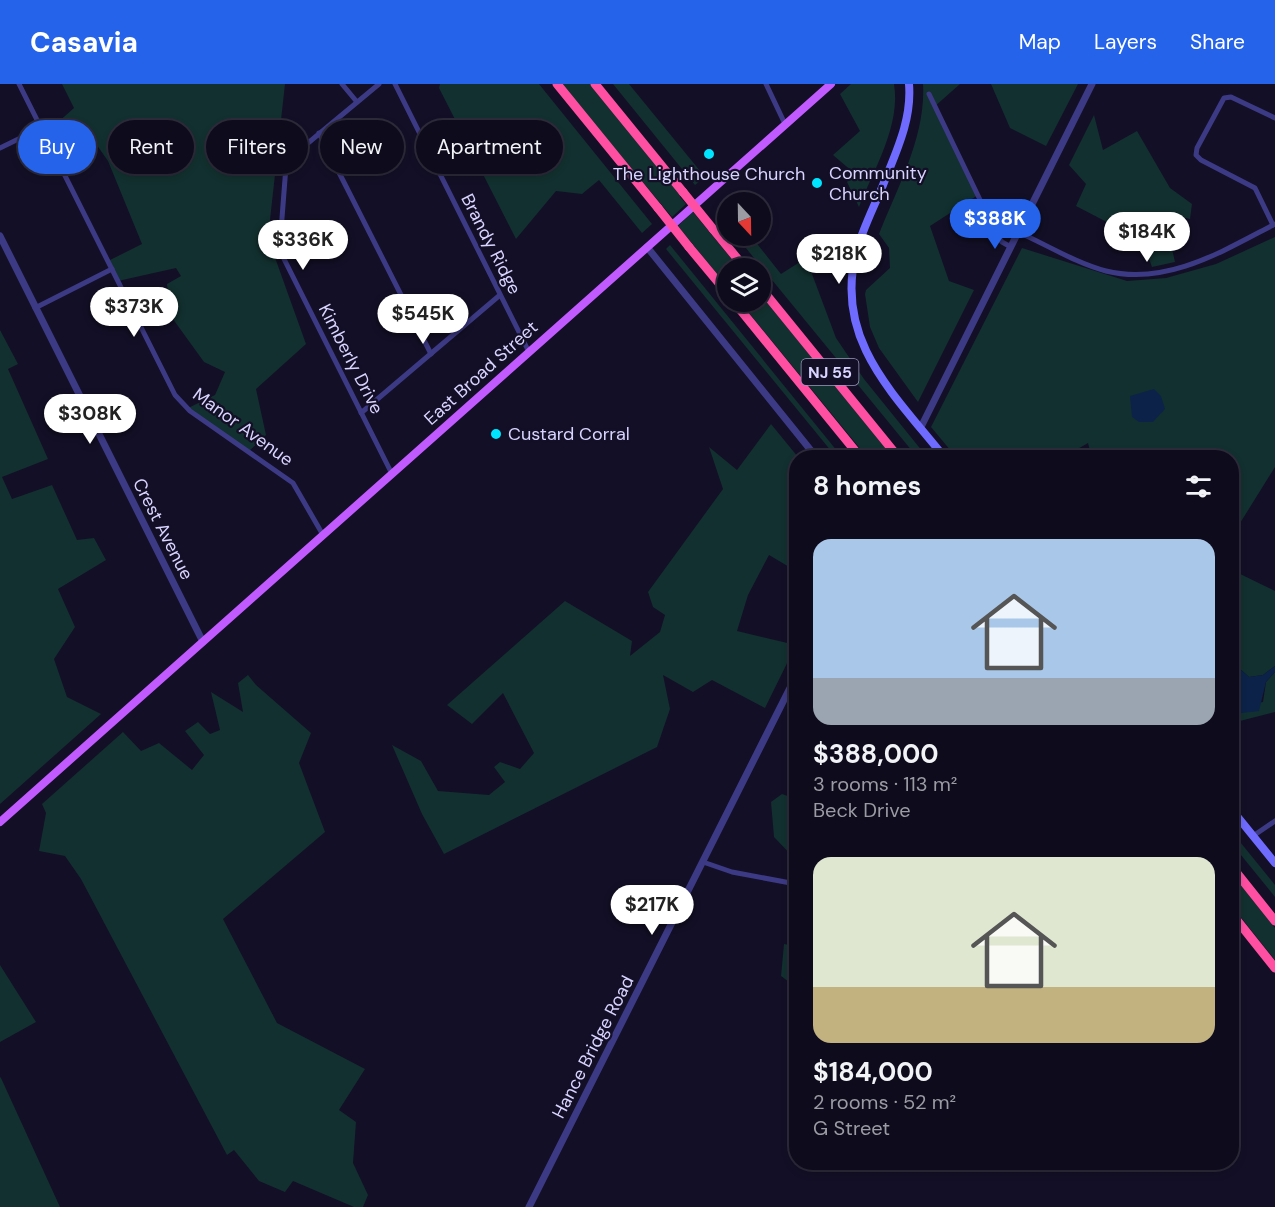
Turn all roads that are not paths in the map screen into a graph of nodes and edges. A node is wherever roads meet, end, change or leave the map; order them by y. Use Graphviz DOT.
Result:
graph roads {
  1 [pos="19,84"];
  2 [pos="342,84"];
  3 [pos="379,84"];
  4 [pos="395,84"];
  5 [pos="557,84"];
  6 [pos="595,84"];
  7 [pos="766,84"];
  8 [pos="831,84"];
  9 [pos="909,84"];
  10 [pos="1092,84"];
  11 [pos="928,94"];
  12 [pos="357,102"];
  13 [pos="1275,118"];
  14 [pos="37,120"];
  15 [pos="785,124"];
  16 [pos="319,133"];
  17 [pos="18,139"];
  18 [pos="0,148"];
  19 [pos="64,174"];
  20 [pos="1274,225"];
  21 [pos="1018,232"];
  22 [pos="0,236"];
  23 [pos="647,247"];
  24 [pos="1011,247"];
  25 [pos="737,258"];
  26 [pos="112,269"];
  27 [pos="717,281"];
  28 [pos="500,295"];
  29 [pos="771,301"];
  30 [pos="35,308"];
  31 [pos="742,312"];
  32 [pos="529,352"];
  33 [pos="431,354"];
  34 [pos="361,413"];
  35 [pos="921,427"];
  36 [pos="811,450"];
  37 [pos="854,450"];
  38 [pos="892,450"];
  39 [pos="939,450"];
  40 [pos="392,474"];
  41 [pos="323,535"];
  42 [pos="203,642"];
  43 [pos="789,690"];
  44 [pos="1239,819"];
  45 [pos="1275,821"];
  46 [pos="0,822"];
  47 [pos="1253,836"];
  48 [pos="703,862"];
  49 [pos="1275,863"];
  50 [pos="1239,876"];
  51 [pos="789,883"];
  52 [pos="1275,921"];
  53 [pos="1239,923"];
  54 [pos="1275,968"];
  55 [pos="530,1207"];
  1 -- 14 [label="street, Manor Avenue"];
  2 -- 12 [label="street"];
  3 -- 12 [label="street, Kimberly Drive"];
  4 -- 28 [label="street, Brandy Ridge"];
  5 -- 27 [label="highway, bridge"];
  6 -- 25 [label="highway, bridge"];
  7 -- 15 [label="street"];
  8 -- 15 [label="main road, East Broad Street"];
  9 -- 35 [label="main road"];
  10 -- 21 [label="street"];
  11 -- 24 [label="street"];
  12 -- 16 [label="street, Kimberly Drive"];
  13 -- 20 [label="street"];
  15 -- 23 [label="main road, East Broad Street"];
  16 -- 33 [label="street"];
  16 -- 34 [label="street, Kimberly Drive"];
  17 -- 18 [label="street"];
  19 -- 26 [label="street, Manor Avenue"];
  20 -- 21 [label="street"];
  21 -- 24 [label="street"];
  22 -- 30 [label="street, Crest Avenue"];
  23 -- 32 [label="main road, East Broad Street"];
  23 -- 36 [label="street"];
  24 -- 35 [label="street"];
  26 -- 30 [label="street"];
  26 -- 41 [label="street, Manor Avenue"];
  28 -- 32 [label="street, Brandy Ridge"];
  28 -- 33 [label="street"];
  29 -- 38 [label="highway, NJ 55"];
  30 -- 42 [label="street, Crest Avenue"];
  31 -- 37 [label="highway, NJ 55"];
  32 -- 40 [label="main road, East Broad Street"];
  33 -- 34 [label="street"];
  34 -- 40 [label="street, Kimberly Drive"];
  35 -- 39 [label="main road"];
  40 -- 41 [label="main road, East Broad Street"];
  41 -- 42 [label="main road, East Broad Street"];
  42 -- 46 [label="main road, East Broad Street"];
  43 -- 48 [label="street, Hance Bridge Road"];
  44 -- 47 [label="main road"];
  45 -- 47 [label="street"];
  47 -- 49 [label="main road"];
  48 -- 51 [label="street"];
  48 -- 55 [label="street, Hance Bridge Road"];
  50 -- 52 [label="highway"];
  53 -- 54 [label="highway"];
}
